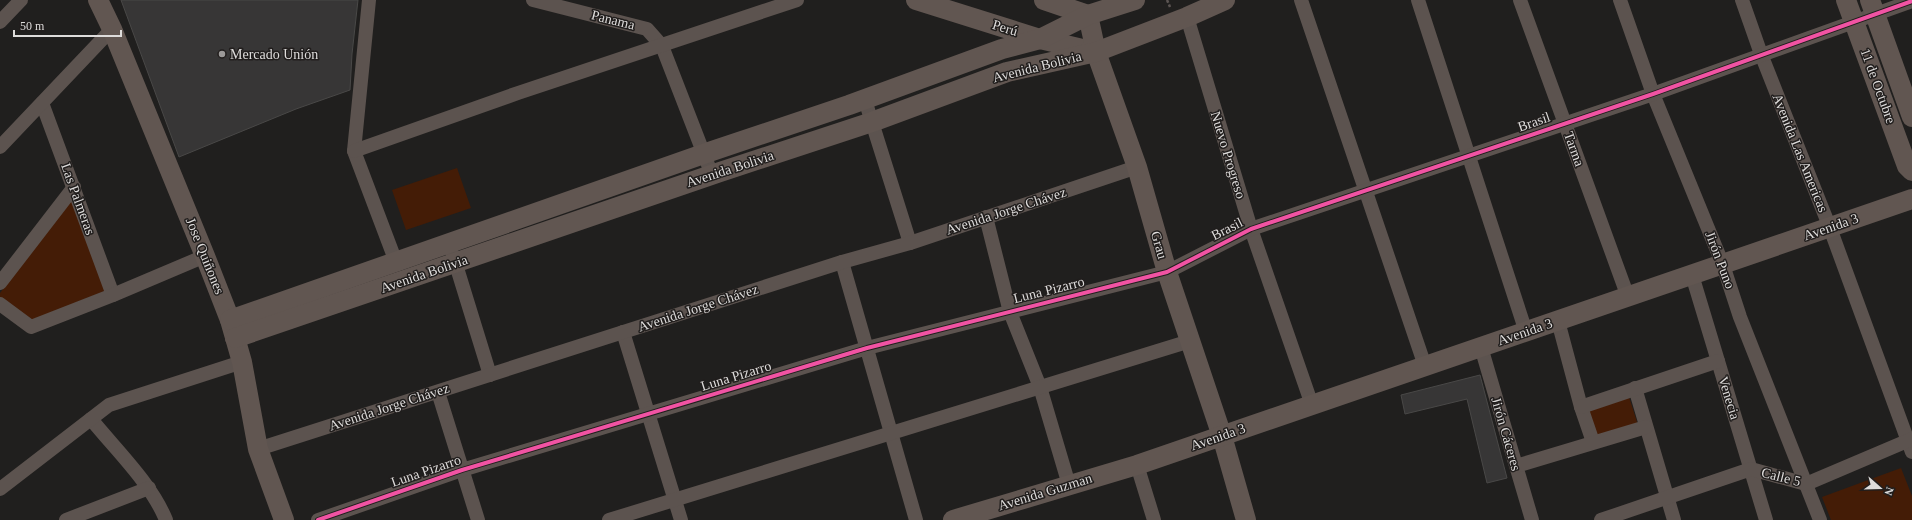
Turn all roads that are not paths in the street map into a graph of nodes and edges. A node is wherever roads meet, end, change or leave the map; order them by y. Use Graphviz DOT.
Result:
graph roads {
  1 [pos="21,0"];
  2 [pos="98,0"];
  3 [pos="369,0"];
  4 [pos="533,0"];
  5 [pos="797,0"];
  6 [pos="916,0"];
  7 [pos="1044,0"];
  8 [pos="1135,0"];
  9 [pos="1225,0"];
  10 [pos="1300,0"];
  11 [pos="1418,0"];
  12 [pos="1520,0"];
  13 [pos="1620,0"];
  14 [pos="1742,0"];
  15 [pos="1846,0"];
  16 [pos="1912,1"];
  17 [pos="1873,7"];
  18 [pos="1088,15"];
  19 [pos="1187,17"];
  20 [pos="0,22"];
  21 [pos="1854,22"];
  22 [pos="112,29"];
  23 [pos="1040,39"];
  24 [pos="662,46"];
  25 [pos="1096,52"];
  26 [pos="1761,54"];
  27 [pos="1653,94"];
  28 [pos="865,100"];
  29 [pos="42,103"];
  30 [pos="1912,117"];
  31 [pos="872,122"];
  32 [pos="1564,124"];
  33 [pos="1,145"];
  34 [pos="354,151"];
  35 [pos="704,154"];
  36 [pos="1469,156"];
  37 [pos="1137,167"];
  38 [pos="1912,172"];
  39 [pos="712,175"];
  40 [pos="74,187"];
  41 [pos="1365,191"];
  42 [pos="1912,200"];
  43 [pos="986,218"];
  44 [pos="1830,228"];
  45 [pos="1251,229"];
  46 [pos="450,243"];
  47 [pos="910,243"];
  48 [pos="205,256"];
  49 [pos="396,262"];
  50 [pos="456,262"];
  51 [pos="842,262"];
  52 [pos="1723,265"];
  53 [pos="1167,272"];
  54 [pos="1692,275"];
  55 [pos="0,283"];
  56 [pos="113,295"];
  57 [pos="1628,297"];
  58 [pos="0,304"];
  59 [pos="1010,312"];
  60 [pos="1558,321"];
  61 [pos="232,329"];
  62 [pos="623,332"];
  63 [pos="1526,332"];
  64 [pos="1190,341"];
  65 [pos="1481,347"];
  66 [pos="867,348"];
  67 [pos="1718,361"];
  68 [pos="242,362"];
  69 [pos="1425,366"];
  70 [pos="490,375"];
  71 [pos="1040,387"];
  72 [pos="1635,388"];
  73 [pos="438,392"];
  74 [pos="1312,405"];
  75 [pos="1581,406"];
  76 [pos="649,414"];
  77 [pos="91,419"];
  78 [pos="1646,427"];
  79 [pos="891,434"];
  80 [pos="1222,436"];
  81 [pos="1593,442"];
  82 [pos="1911,444"];
  83 [pos="258,450"];
  84 [pos="1137,465"];
  85 [pos="1516,466"];
  86 [pos="1751,469"];
  87 [pos="462,470"];
  88 [pos="1806,484"];
  89 [pos="1069,485"];
  90 [pos="149,488"];
  91 [pos="0,489"];
  92 [pos="1666,498"];
  93 [pos="675,500"];
  94 [pos="66,520"];
  95 [pos="166,520"];
  96 [pos="284,520"];
  97 [pos="318,520"];
  98 [pos="478,520"];
  99 [pos="609,520"];
  100 [pos="681,520"];
  101 [pos="916,520"];
  102 [pos="952,520"];
  103 [pos="1154,520"];
  104 [pos="1246,520"];
  105 [pos="1532,520"];
  106 [pos="1601,520"];
  107 [pos="1674,520"];
  108 [pos="1766,520"];
  109 [pos="1820,520"];
  1 -- 20 [label="street"];
  2 -- 22 [label="street, Jose Quiñones"];
  3 -- 34 [label="street"];
  4 -- 24 [label="street, Panama"];
  5 -- 24 [label="street"];
  6 -- 23 [label="street, Perú"];
  7 -- 18 [label="street"];
  8 -- 18 [label="street, Avenida Bolivia"];
  9 -- 19 [label="street, Avenida Bolivia"];
  10 -- 41 [label="street"];
  11 -- 36 [label="street"];
  12 -- 32 [label="street, Tarma"];
  13 -- 27 [label="street, Jirón Puno"];
  14 -- 26 [label="street, Avenida Las Americas"];
  15 -- 21 [label="street, 11 de Octubre"];
  16 -- 17 [label="street, Brasil"];
  17 -- 21 [label="street, Brasil"];
  17 -- 30 [label="street, 11 de Octubre"];
  18 -- 23 [label="street, Avenida Bolivia"];
  18 -- 25 [label="street, Grau"];
  19 -- 25 [label="street, Avenida Bolivia"];
  19 -- 45 [label="street, Nuevo Progreso"];
  21 -- 26 [label="street, Brasil"];
  21 -- 38 [label="street, 11 de Octubre"];
  22 -- 29 [label="street"];
  22 -- 48 [label="street, Jose Quiñones"];
  23 -- 25 [label="street, Perú"];
  23 -- 28 [label="street, Avenida Bolivia"];
  24 -- 34 [label="street"];
  24 -- 35 [label="street"];
  25 -- 31 [label="street, Avenida Bolivia"];
  25 -- 37 [label="street, Grau"];
  26 -- 27 [label="street, Brasil"];
  26 -- 44 [label="street, Avenida Las Americas"];
  27 -- 32 [label="street, Brasil"];
  27 -- 52 [label="street, Jirón Puno"];
  28 -- 31 [label="street"];
  28 -- 35 [label="street, Avenida Bolivia"];
  29 -- 33 [label="street"];
  29 -- 40 [label="street, Las Palmeras"];
  31 -- 39 [label="street, Avenida Bolivia"];
  31 -- 47 [label="street"];
  32 -- 36 [label="street, Brasil"];
  32 -- 57 [label="street, Tarma"];
  34 -- 49 [label="street"];
  35 -- 39 [label="street"];
  35 -- 46 [label="street, Avenida Bolivia"];
  36 -- 41 [label="street, Brasil"];
  36 -- 63 [label="street"];
  37 -- 43 [label="street, Avenida Jorge Chávez"];
  37 -- 53 [label="street, Grau"];
  39 -- 50 [label="street, Avenida Bolivia"];
  40 -- 55 [label="street"];
  40 -- 56 [label="street, Las Palmeras"];
  41 -- 45 [label="street, Brasil"];
  41 -- 69 [label="street"];
  42 -- 44 [label="street, Avenida 3"];
  43 -- 47 [label="street, Avenida Jorge Chávez"];
  43 -- 59 [label="street"];
  44 -- 52 [label="street, Avenida 3"];
  44 -- 82 [label="street, Avenida Las Americas"];
  45 -- 53 [label="street, Brasil"];
  45 -- 74 [label="street, Nuevo Progreso"];
  46 -- 49 [label="street, Avenida Bolivia"];
  46 -- 50 [label="street"];
  47 -- 51 [label="street, Avenida Jorge Chávez"];
  48 -- 56 [label="street"];
  48 -- 61 [label="street, Jose Quiñones"];
  49 -- 61 [label="street, Avenida Bolivia"];
  50 -- 61 [label="street, Avenida Bolivia"];
  50 -- 70 [label="street"];
  51 -- 62 [label="street, Avenida Jorge Chávez"];
  51 -- 66 [label="street"];
  52 -- 54 [label="street, Avenida 3"];
  52 -- 88 [label="street, Jirón Puno"];
  53 -- 59 [label="street, Luna Pizarro"];
  53 -- 64 [label="street, Grau"];
  54 -- 57 [label="street, Avenida 3"];
  54 -- 67 [label="street, Venecia"];
  56 -- 58 [label="street"];
  57 -- 60 [label="street, Avenida 3"];
  59 -- 66 [label="street, Luna Pizarro"];
  59 -- 71 [label="street"];
  60 -- 63 [label="street, Avenida 3"];
  60 -- 75 [label="street"];
  61 -- 68 [label="street, Jose Quiñones"];
  62 -- 70 [label="street, Avenida Jorge Chávez"];
  62 -- 76 [label="street"];
  63 -- 65 [label="street, Avenida 3"];
  64 -- 71 [label="street"];
  64 -- 80 [label="street, Grau"];
  65 -- 69 [label="street, Avenida 3"];
  65 -- 85 [label="street, Jirón Cáceres"];
  66 -- 76 [label="street, Luna Pizarro"];
  66 -- 79 [label="street"];
  67 -- 72 [label="street"];
  67 -- 86 [label="street, Venecia"];
  68 -- 77 [label="street"];
  68 -- 83 [label="street, Jose Quiñones"];
  69 -- 74 [label="street, Avenida 3"];
  70 -- 73 [label="street, Avenida Jorge Chávez"];
  71 -- 79 [label="street"];
  71 -- 89 [label="street"];
  72 -- 75 [label="street"];
  72 -- 78 [label="street"];
  73 -- 83 [label="street, Avenida Jorge Chávez"];
  73 -- 87 [label="street"];
  74 -- 80 [label="street, Avenida 3"];
  75 -- 81 [label="street"];
  76 -- 87 [label="street, Luna Pizarro"];
  76 -- 93 [label="street"];
  77 -- 90 [label="street"];
  77 -- 91 [label="street"];
  78 -- 81 [label="street"];
  78 -- 92 [label="street"];
  79 -- 93 [label="street"];
  79 -- 101 [label="street"];
  80 -- 84 [label="street, Avenida 3"];
  80 -- 104 [label="street, Grau"];
  81 -- 85 [label="street"];
  82 -- 88 [label="street, Calle 5"];
  83 -- 96 [label="street, Jose Quiñones"];
  84 -- 89 [label="street, Avenida Guzman"];
  84 -- 103 [label="street"];
  85 -- 105 [label="street, Jirón Cáceres"];
  86 -- 88 [label="street, Calle 5"];
  86 -- 92 [label="street, Calle 5"];
  86 -- 108 [label="street, Venecia"];
  87 -- 97 [label="street, Luna Pizarro"];
  87 -- 98 [label="street"];
  88 -- 109 [label="street, Jirón Puno"];
  89 -- 102 [label="street, Avenida Guzman"];
  90 -- 94 [label="street"];
  90 -- 95 [label="street"];
  92 -- 106 [label="street, Calle 5"];
  92 -- 107 [label="street"];
  93 -- 99 [label="street"];
  93 -- 100 [label="street"];
}
